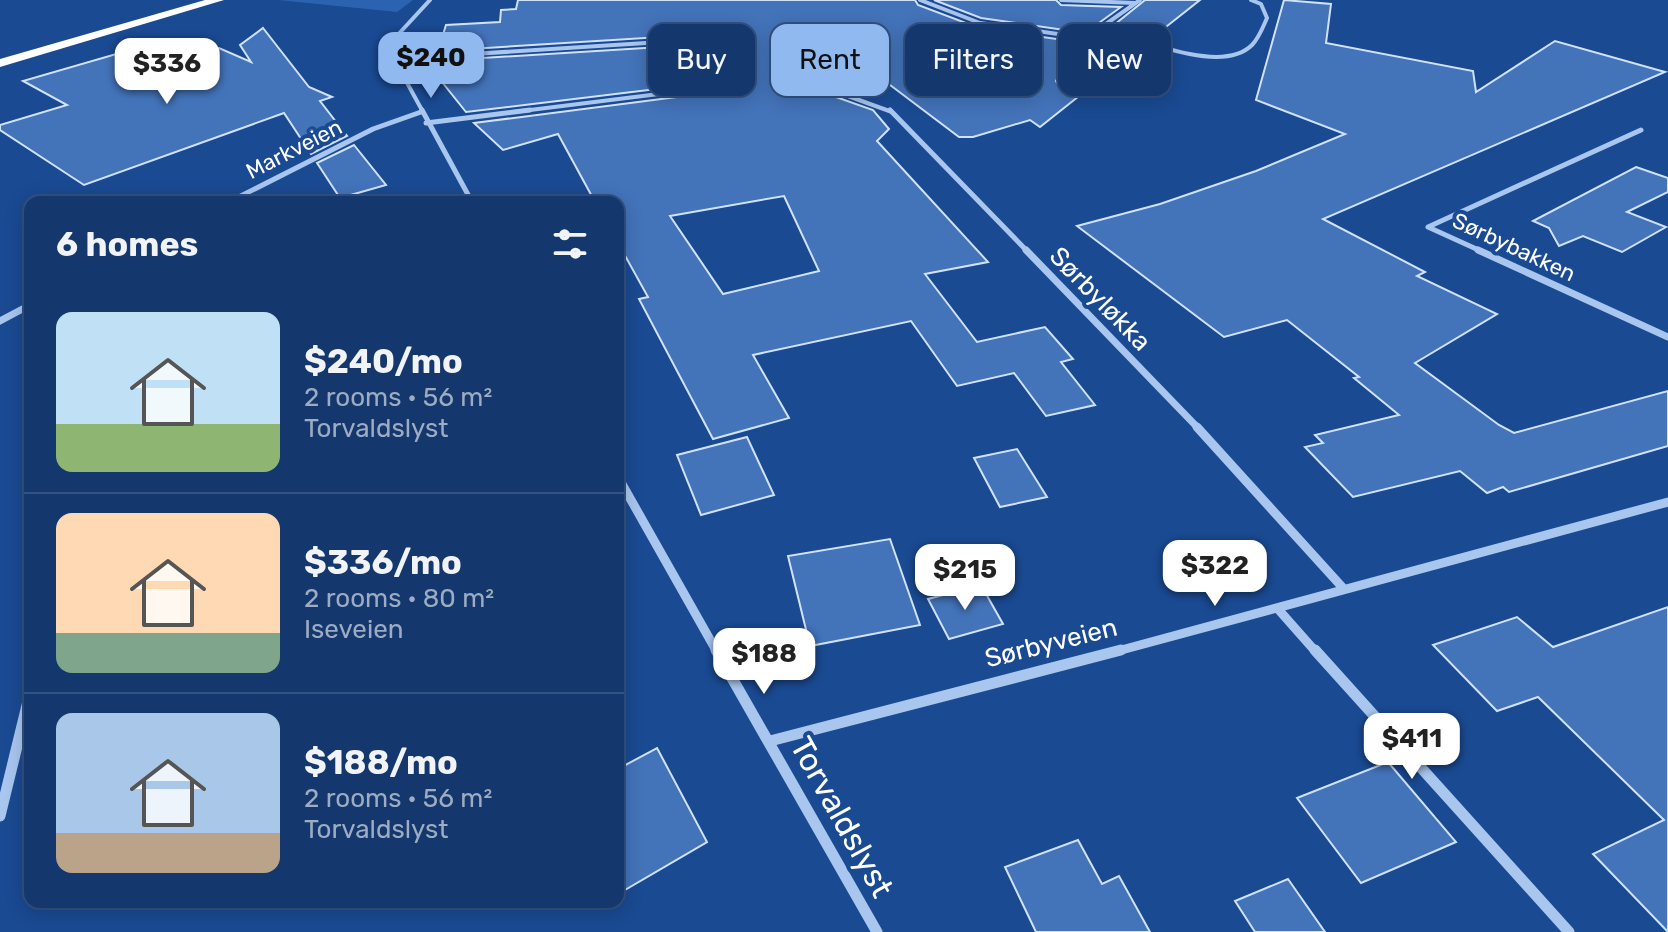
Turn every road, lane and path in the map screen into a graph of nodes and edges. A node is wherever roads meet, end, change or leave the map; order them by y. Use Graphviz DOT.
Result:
graph roads {
  1 [pos="218,0"];
  2 [pos="430,0"];
  3 [pos="920,0"];
  4 [pos="1061,0"];
  5 [pos="1251,0"];
  6 [pos="1138,2"];
  7 [pos="1106,24"];
  8 [pos="1058,35"];
  9 [pos="648,43"];
  10 [pos="1171,49"];
  11 [pos="394,59"];
  12 [pos="0,63"];
  13 [pos="648,95"];
  14 [pos="849,96"];
  15 [pos="421,112"];
  16 [pos="426,123"];
  17 [pos="1641,130"];
  18 [pos="241,196"];
  19 [pos="469,196"];
  20 [pos="24,308"];
  21 [pos="0,321"];
  22 [pos="1668,337"];
  23 [pos="624,487"];
  24 [pos="1668,502"];
  25 [pos="1343,588"];
  26 [pos="1278,609"];
  27 [pos="24,718"];
  28 [pos="770,741"];
  29 [pos="0,816"];
  30 [pos="877,932"];
  31 [pos="1569,932"];
  1 -- 12 [label="highway"];
  2 -- 11 [label="street"];
  3 -- 8 [label="street"];
  4 -- 6 [label="street"];
  5 -- 10 [label="street"];
  6 -- 7 [label="street"];
  9 -- 11 [label="street"];
  11 -- 15 [label="street"];
  13 -- 16 [label="street"];
  14 -- 25 [label="street, Sørbyløkka"];
  15 -- 16 [label="street"];
  15 -- 18 [label="street, Markveien"];
  16 -- 19 [label="street"];
  17 -- 22 [label="street, Sørbybakken"];
  20 -- 21 [label="street"];
  23 -- 28 [label="street, Torvaldslyst"];
  24 -- 25 [label="street, Sørbyveien"];
  25 -- 26 [label="street, Sørbyveien"];
  26 -- 28 [label="street, Sørbyveien"];
  26 -- 31 [label="street"];
  27 -- 29 [label="street"];
  28 -- 30 [label="street, Torvaldslyst"];
}
